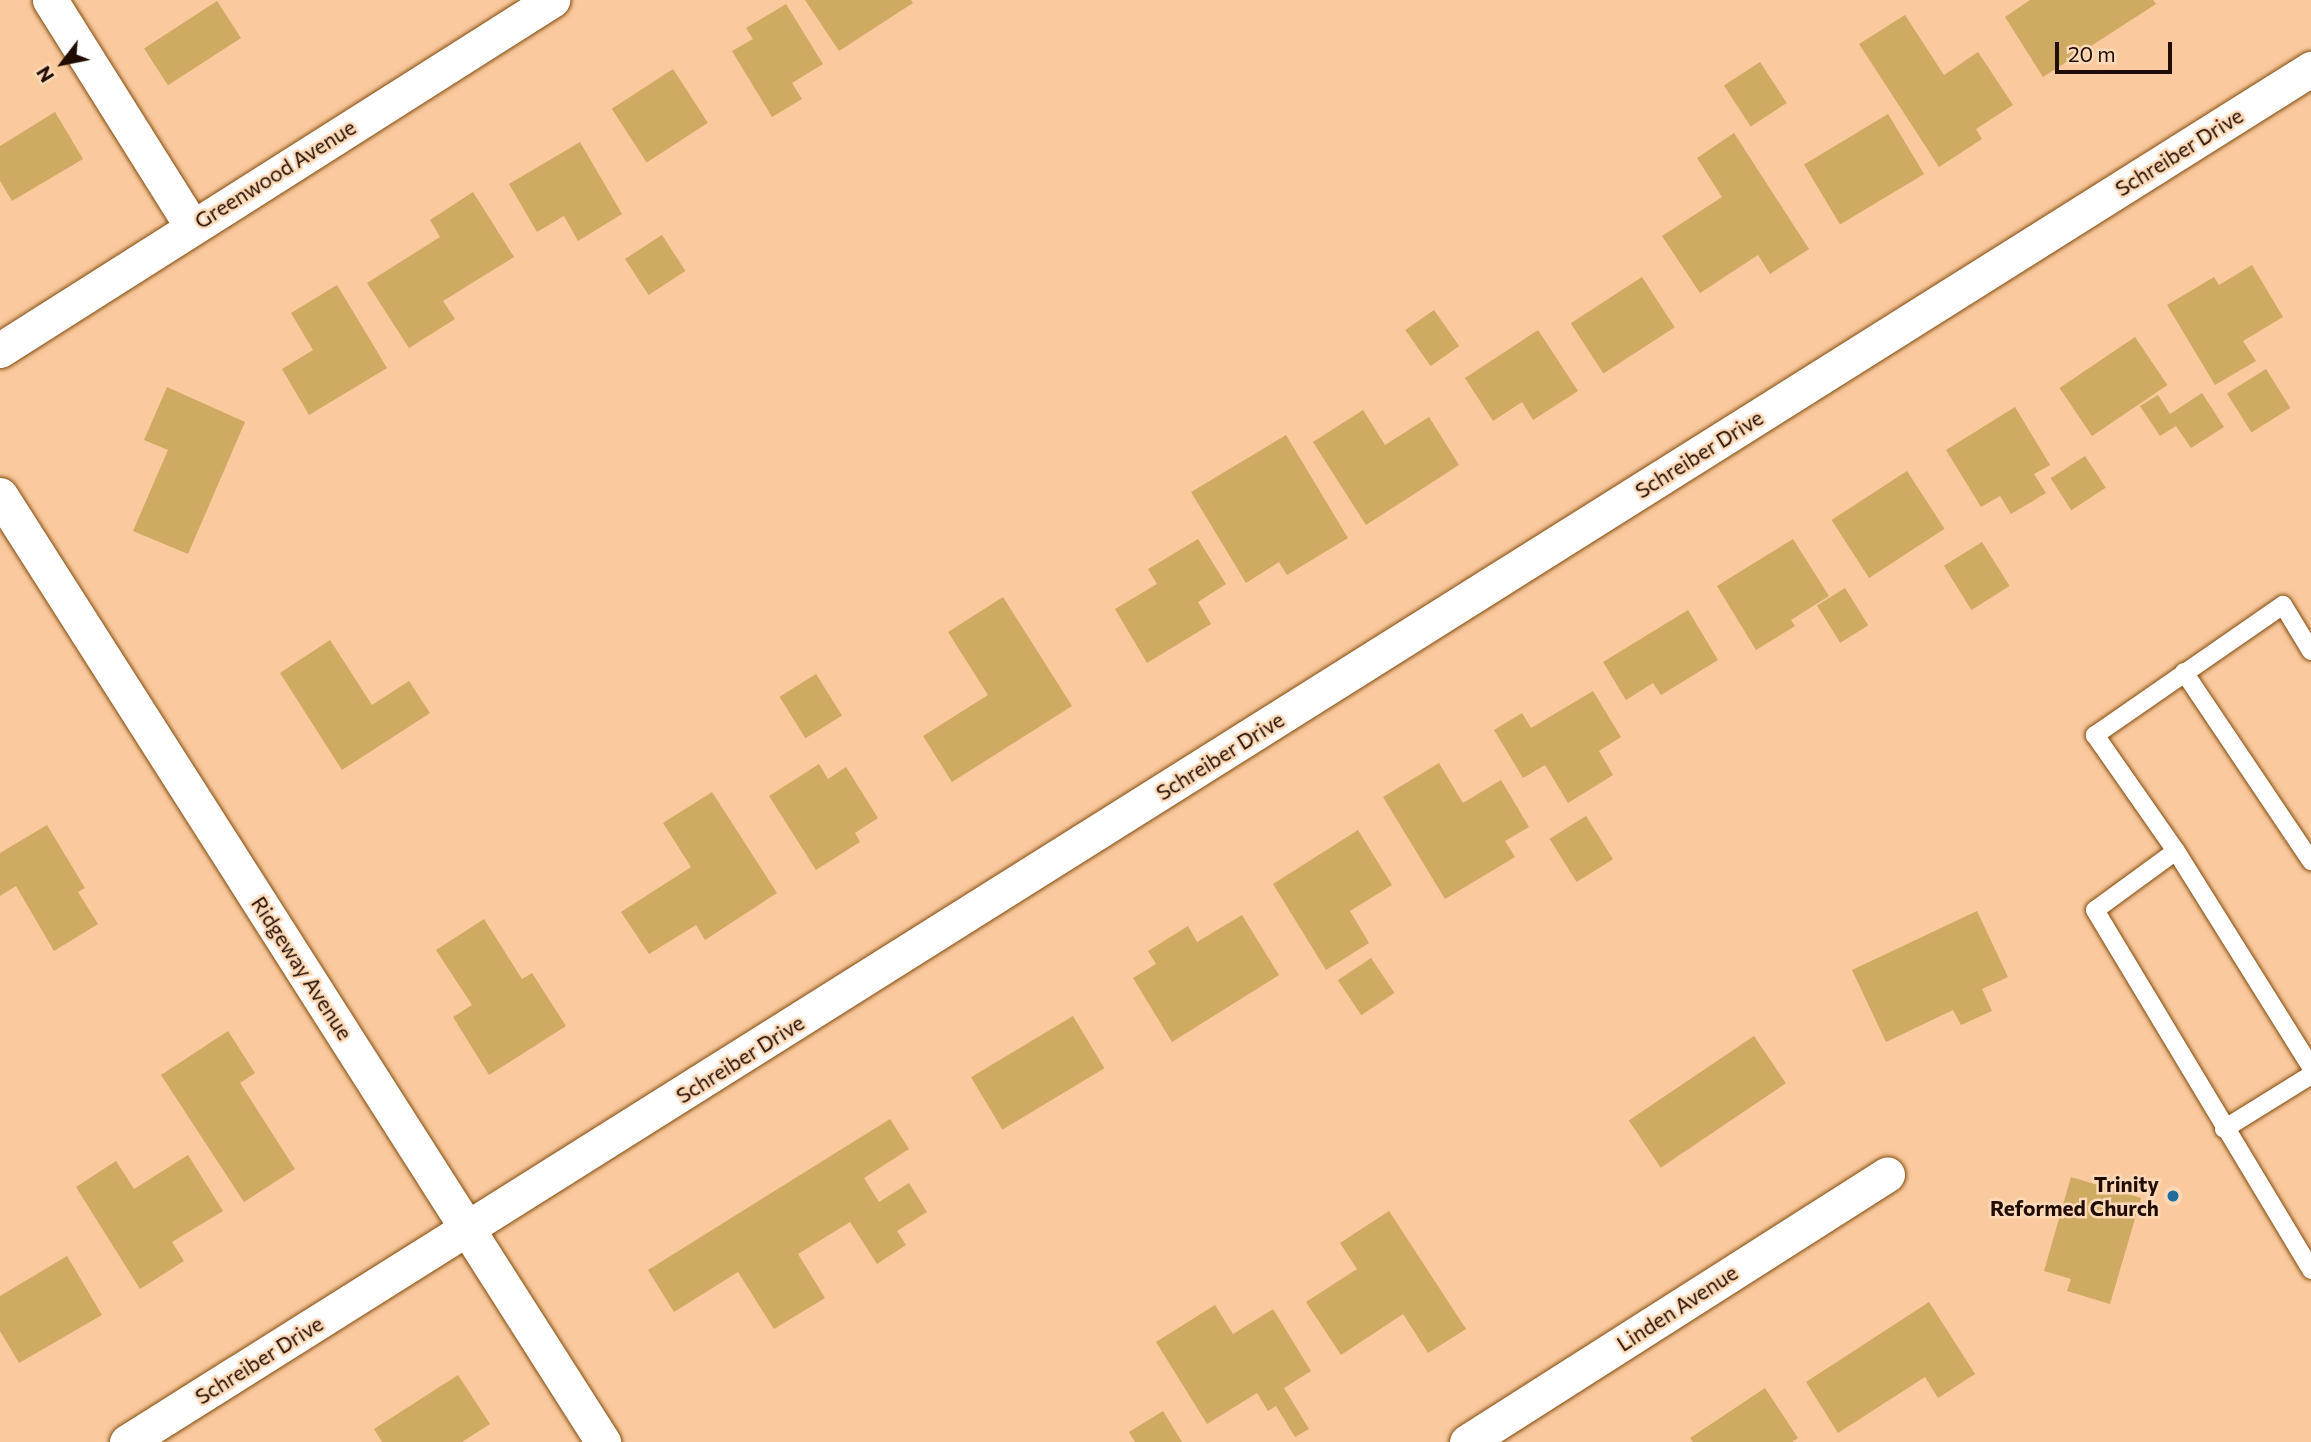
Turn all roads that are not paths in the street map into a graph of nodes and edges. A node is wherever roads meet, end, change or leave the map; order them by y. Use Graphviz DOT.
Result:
graph roads {
  1 [pos="50,0"];
  2 [pos="552,0"];
  3 [pos="2311,68"];
  4 [pos="192,226"];
  5 [pos="0,350"];
  6 [pos="0,495"];
  7 [pos="2311,651"];
  8 [pos="2184,672"];
  9 [pos="2176,851"];
  10 [pos="2311,861"];
  11 [pos="2311,1067"];
  12 [pos="2311,1075"];
  13 [pos="2224,1129"];
  14 [pos="1887,1174"];
  15 [pos="469,1230"];
  16 [pos="2311,1270"];
  17 [pos="127,1442"];
  18 [pos="603,1442"];
  19 [pos="1467,1442"];
  1 -- 4 [label="street"];
  2 -- 4 [label="street, Greenwood Avenue"];
  3 -- 15 [label="street, Schreiber Drive"];
  4 -- 5 [label="street, Greenwood Avenue"];
  6 -- 15 [label="street, Ridgeway Avenue"];
  7 -- 8 [label="lane"];
  8 -- 9 [label="lane"];
  8 -- 10 [label="lane"];
  9 -- 11 [label="lane"];
  9 -- 13 [label="lane"];
  12 -- 13 [label="lane"];
  13 -- 16 [label="lane"];
  14 -- 19 [label="street, Linden Avenue"];
  15 -- 17 [label="street, Schreiber Drive"];
  15 -- 18 [label="street, Ridgeway Avenue"];
}
